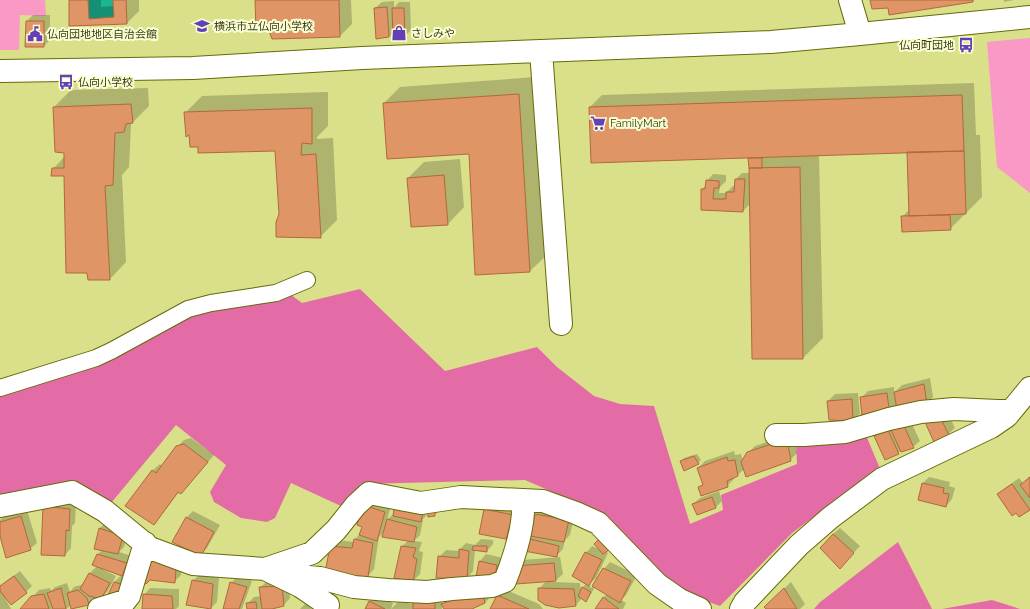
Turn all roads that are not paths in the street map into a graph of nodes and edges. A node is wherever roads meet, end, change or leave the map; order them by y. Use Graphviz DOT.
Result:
graph roads {
  1 [pos="850,0"];
  2 [pos="1030,17"];
  3 [pos="860,34"];
  4 [pos="541,51"];
  5 [pos="0,71"];
  6 [pos="307,280"];
  7 [pos="561,324"];
  8 [pos="0,388"];
  9 [pos="1030,388"];
  10 [pos="1011,411"];
  11 [pos="776,435"];
  12 [pos="523,500"];
  13 [pos="0,506"];
  14 [pos="145,543"];
  15 [pos="270,571"];
  16 [pos="328,605"];
  17 [pos="99,609"];
  18 [pos="700,609"];
  19 [pos="741,609"];
  1 -- 3 [label="street"];
  2 -- 3 [label="street"];
  3 -- 4 [label="street"];
  4 -- 5 [label="street"];
  4 -- 7 [label="street"];
  6 -- 8 [label="street"];
  9 -- 10 [label="street"];
  10 -- 11 [label="street"];
  10 -- 19 [label="street"];
  12 -- 15 [label="street"];
  12 -- 15 [label="street"];
  12 -- 18 [label="street"];
  13 -- 14 [label="street"];
  14 -- 15 [label="street"];
  14 -- 17 [label="street"];
  15 -- 16 [label="street"];
}
